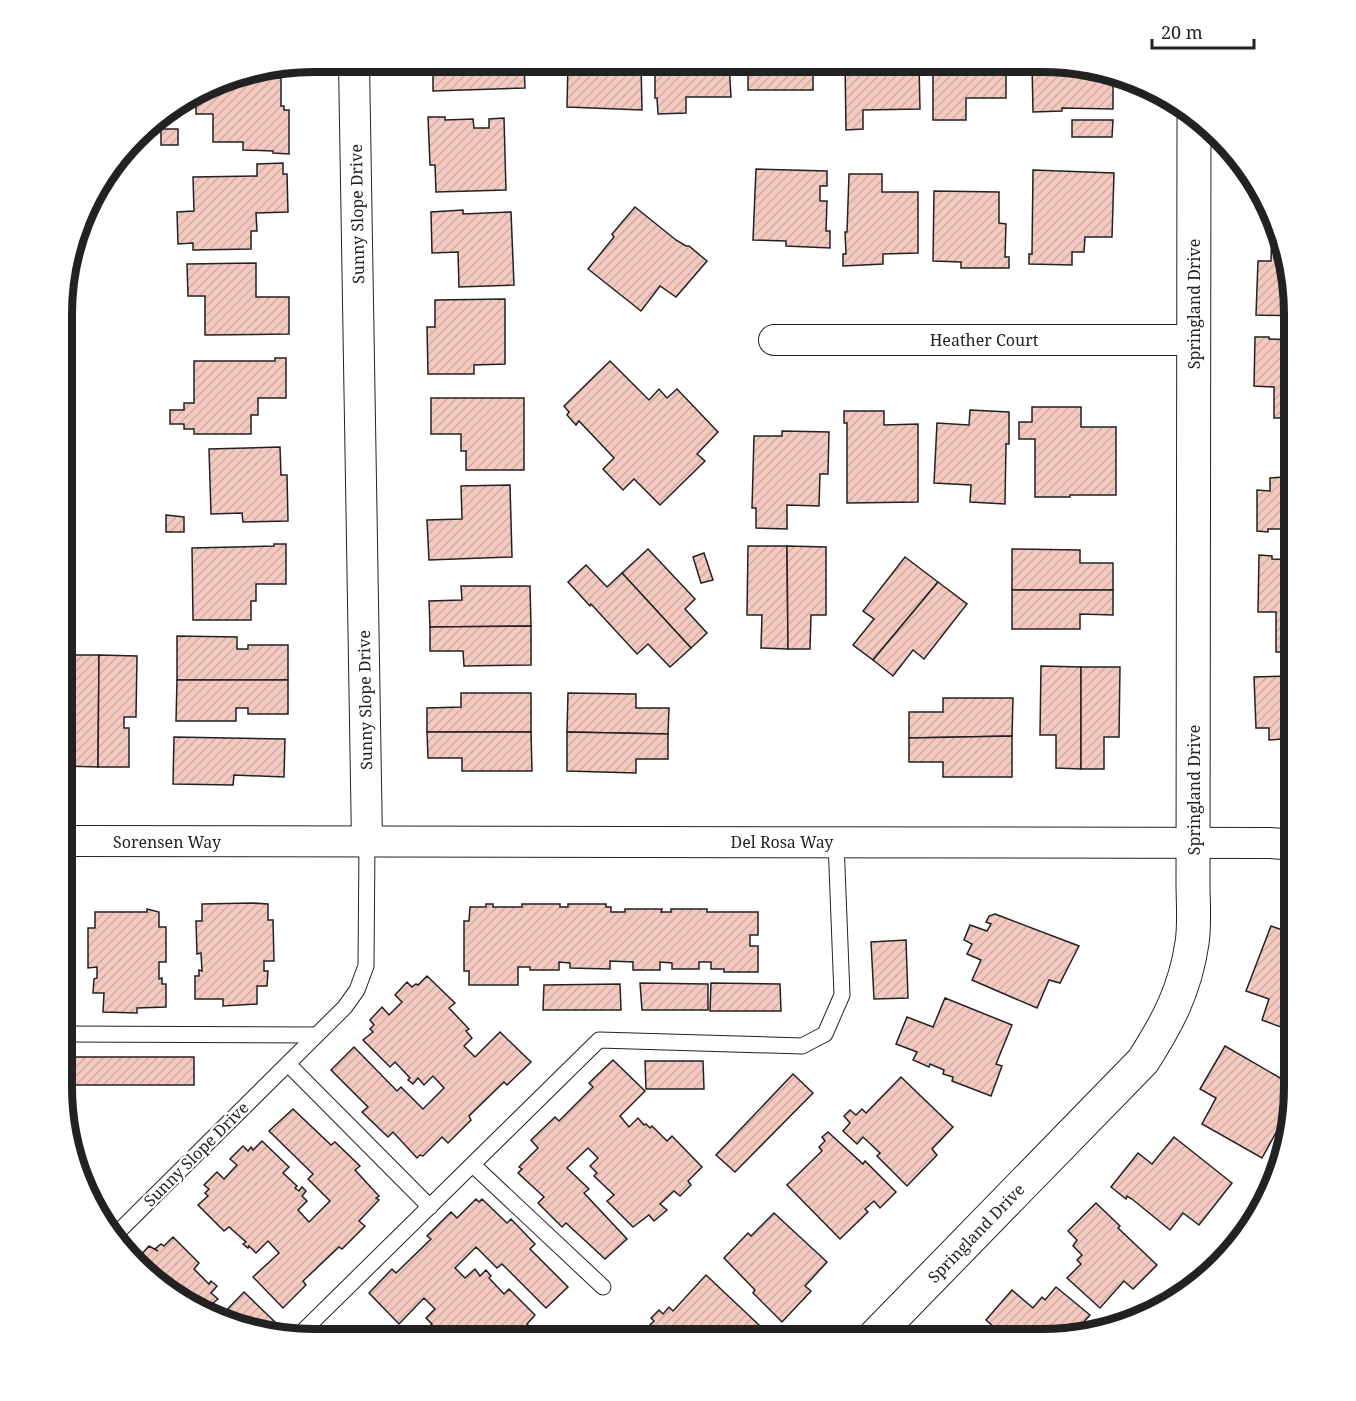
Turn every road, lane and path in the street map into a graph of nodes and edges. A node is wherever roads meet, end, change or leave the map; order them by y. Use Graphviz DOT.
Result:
graph roads {
  1 [pos="354,72"];
  2 [pos="1194,126"];
  3 [pos="774,340"];
  4 [pos="1194,340"];
  5 [pos="72,842"];
  6 [pos="270,842"];
  7 [pos="367,842"];
  8 [pos="836,842"];
  9 [pos="1194,843"];
  10 [pos="1284,845"];
  11 [pos="72,1034"];
  12 [pos="316,1035"];
  13 [pos="288,1064"];
  14 [pos="473,1165"];
  15 [pos="430,1207"];
  16 [pos="120,1230"];
  17 [pos="603,1287"];
  18 [pos="306,1328"];
  19 [pos="882,1329"];
  1 -- 7 [label="street, Sunny Slope Drive"];
  2 -- 4 [label="street, Springland Drive"];
  3 -- 4 [label="street, Heather Court"];
  4 -- 9 [label="street, Springland Drive"];
  5 -- 6 [label="street, Sorensen Way"];
  6 -- 7 [label="street, Del Rosa Way"];
  7 -- 8 [label="street, Del Rosa Way"];
  7 -- 12 [label="lane, Sunny Slope Drive"];
  8 -- 9 [label="street, Del Rosa Way"];
  8 -- 14 [label="lane"];
  9 -- 10 [label="street, Del Rosa Way"];
  9 -- 19 [label="street, Springland Drive"];
  11 -- 12 [label="lane"];
  12 -- 13 [label="lane, Sunny Slope Drive"];
  13 -- 15 [label="lane"];
  13 -- 16 [label="lane, Sunny Slope Drive"];
  14 -- 15 [label="lane"];
  14 -- 17 [label="lane"];
  15 -- 18 [label="lane"];
}
